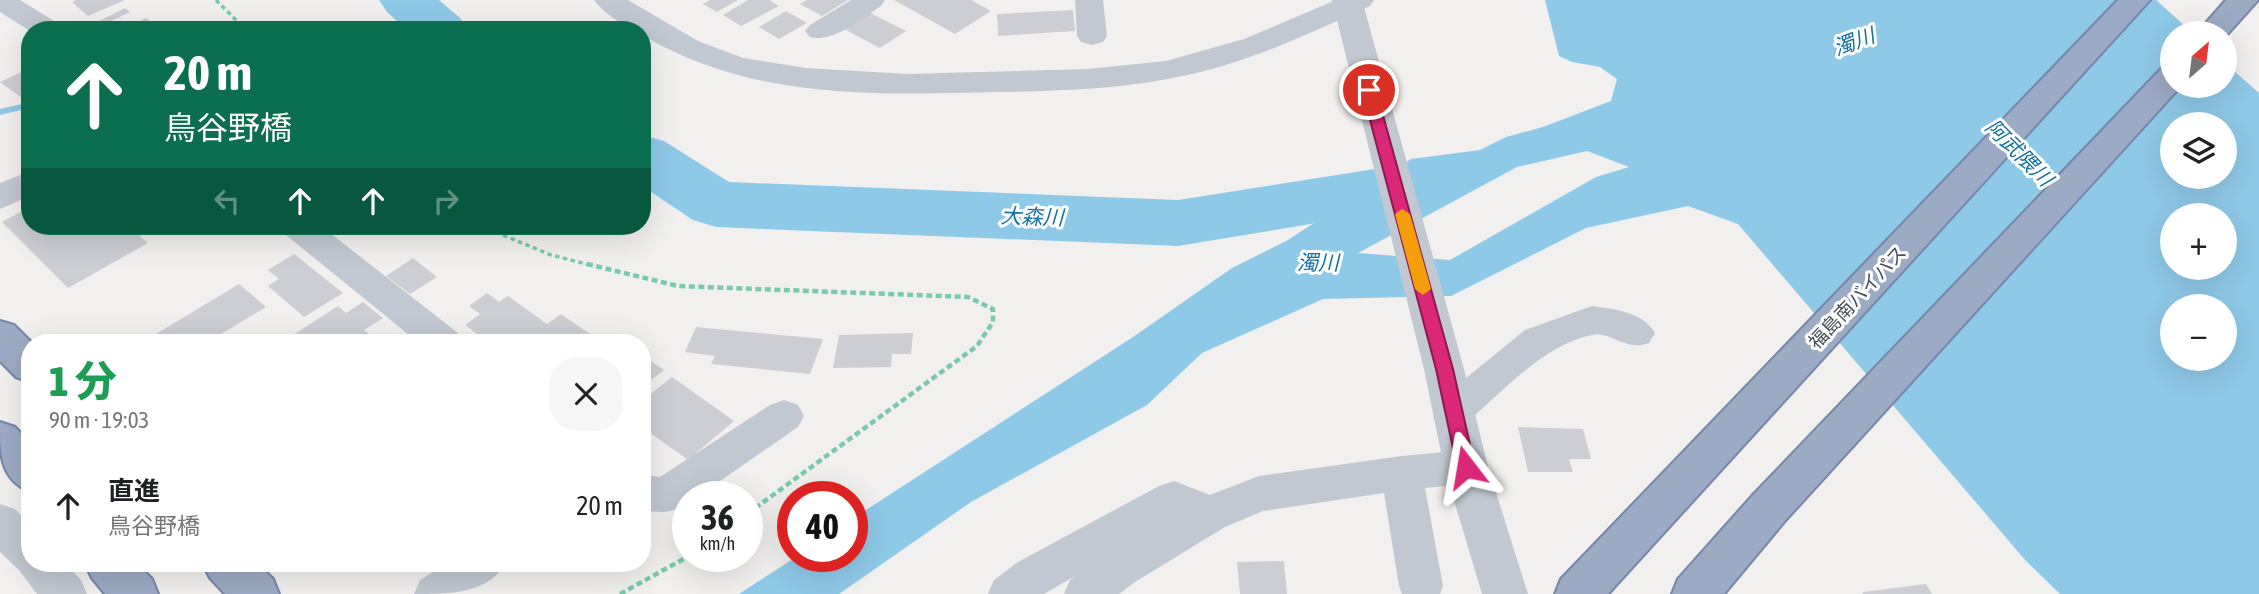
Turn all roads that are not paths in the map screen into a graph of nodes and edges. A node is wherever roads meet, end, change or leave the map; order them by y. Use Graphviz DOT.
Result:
graph roads {
  1 [pos="0,0"];
  2 [pos="607,0"];
  3 [pos="871,0"];
  4 [pos="1089,0"];
  5 [pos="2135,0"];
  6 [pos="2243,0"];
  7 [pos="1351,2"];
  8 [pos="34,21"];
  9 [pos="639,21"];
  10 [pos="2223,21"];
  11 [pos="651,29"];
  12 [pos="820,31"];
  13 [pos="1092,36"];
  14 [pos="2160,89"];
  15 [pos="21,186"];
  16 [pos="0,197"];
  17 [pos="309,235"];
  18 [pos="434,334"];
  19 [pos="1636,334"];
  20 [pos="0,336"];
  21 [pos="21,357"];
  22 [pos="1453,411"];
  23 [pos="784,416"];
  24 [pos="0,439"];
  25 [pos="21,464"];
  26 [pos="1466,467"];
  27 [pos="1402,473"];
  28 [pos="651,494"];
  29 [pos="1210,514"];
  30 [pos="0,522"];
  31 [pos="21,545"];
  32 [pos="44,572"];
  33 [pos="115,572"];
  34 [pos="234,572"];
  35 [pos="470,572"];
  36 [pos="1421,586"];
  37 [pos="65,594"];
  38 [pos="135,594"];
  39 [pos="256,594"];
  40 [pos="436,594"];
  41 [pos="1010,594"];
  42 [pos="1086,594"];
  43 [pos="1505,594"];
  44 [pos="1578,594"];
  45 [pos="1695,594"];
  1 -- 8 [label="street"];
  2 -- 9 [label="street"];
  3 -- 12 [label="street"];
  4 -- 13 [label="street"];
  5 -- 44 [label="highway, 福島南バイパス"];
  6 -- 10 [label="highway"];
  7 -- 11 [label="street"];
  7 -- 22 [label="street"];
  14 -- 45 [label="highway"];
  15 -- 16 [label="street"];
  17 -- 18 [label="street"];
  19 -- 22 [label="street"];
  20 -- 21 [label="highway"];
  22 -- 26 [label="street"];
  23 -- 28 [label="street"];
  24 -- 25 [label="highway"];
  26 -- 27 [label="street"];
  26 -- 43 [label="street"];
  27 -- 29 [label="street"];
  27 -- 36 [label="street"];
  29 -- 41 [label="street"];
  29 -- 42 [label="street"];
  30 -- 31 [label="street"];
  32 -- 37 [label="street"];
  33 -- 38 [label="highway"];
  34 -- 39 [label="highway"];
  35 -- 40 [label="street"];
}
